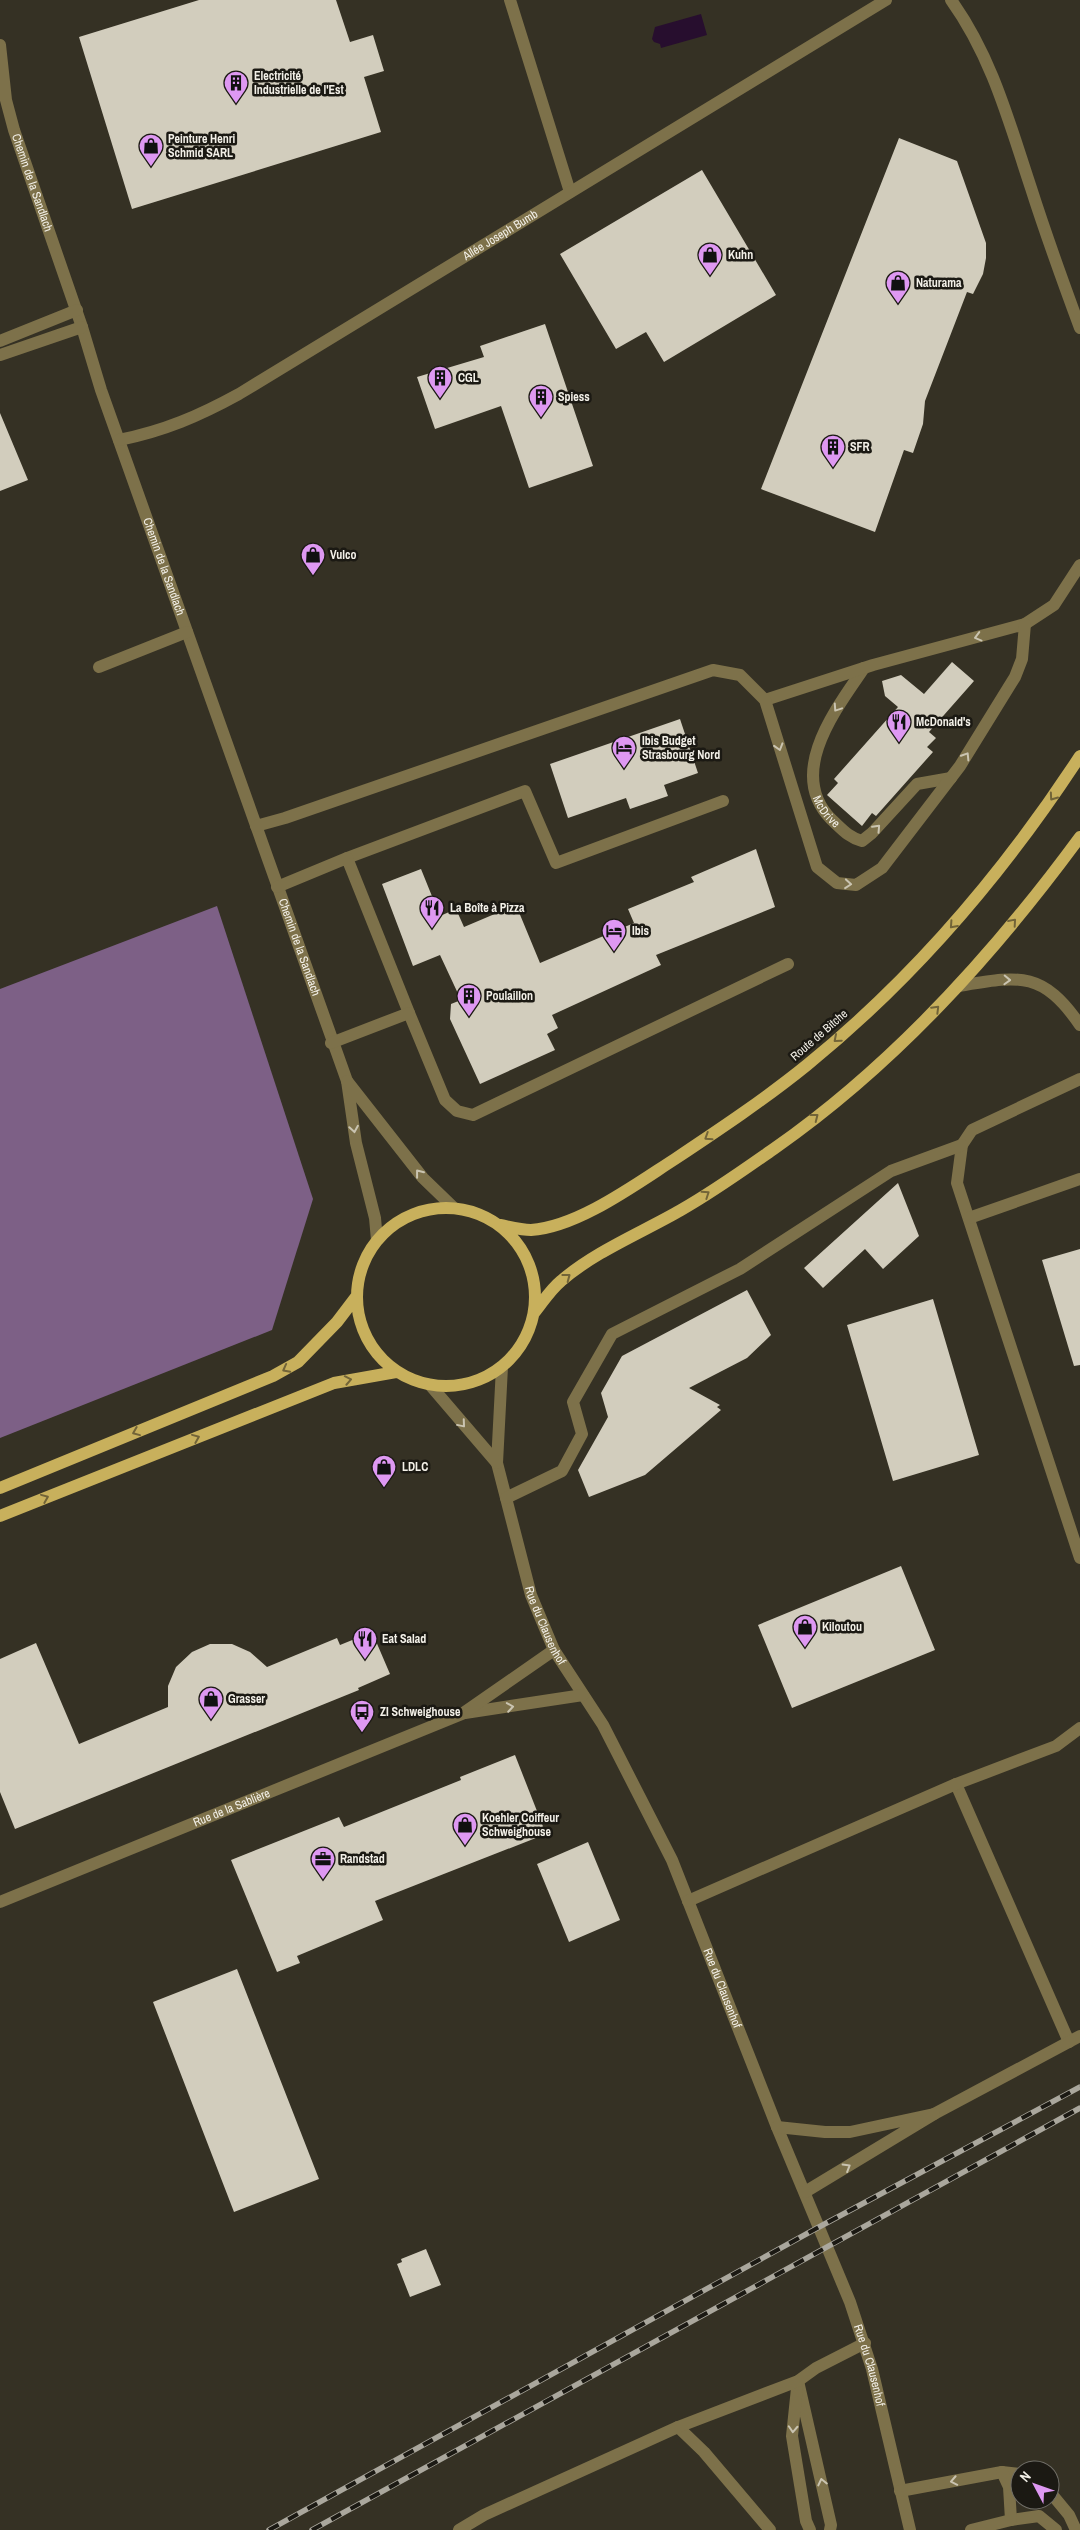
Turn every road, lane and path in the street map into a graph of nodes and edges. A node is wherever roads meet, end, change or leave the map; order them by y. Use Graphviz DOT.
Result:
graph roads {
  1 [pos="510,0"];
  2 [pos="886,0"];
  3 [pos="952,0"];
  4 [pos="0,45"];
  5 [pos="570,192"];
  6 [pos="76,310"];
  7 [pos="82,327"];
  8 [pos="1080,328"];
  9 [pos="0,341"];
  10 [pos="0,355"];
  11 [pos="119,440"];
  12 [pos="1080,565"];
  13 [pos="1025,624"];
  14 [pos="187,632"];
  15 [pos="99,667"];
  16 [pos="864,668"];
  17 [pos="765,700"];
  18 [pos="1080,756"];
  19 [pos="951,778"];
  20 [pos="724,801"];
  21 [pos="256,826"];
  22 [pos="1080,837"];
  23 [pos="347,858"];
  24 [pos="277,887"];
  25 [pos="788,964"];
  26 [pos="959,986"];
  27 [pos="409,1013"];
  28 [pos="1080,1025"];
  29 [pos="331,1043"];
  30 [pos="1080,1079"];
  31 [pos="346,1081"];
  32 [pos="962,1145"];
  33 [pos="1080,1179"];
  34 [pos="453,1207"];
  35 [pos="969,1218"];
  36 [pos="500,1225"];
  37 [pos="377,1240"];
  38 [pos="356,1297"];
  39 [pos="534,1313"];
  40 [pos="502,1367"];
  41 [pos="396,1372"];
  42 [pos="431,1386"];
  43 [pos="497,1463"];
  44 [pos="0,1488"];
  45 [pos="506,1498"];
  46 [pos="0,1516"];
  47 [pos="1080,1558"];
  48 [pos="554,1650"];
  49 [pos="583,1695"];
  50 [pos="462,1714"];
  51 [pos="1080,1728"];
  52 [pos="956,1784"];
  53 [pos="688,1900"];
  54 [pos="0,1902"];
  55 [pos="1075,2039"];
  56 [pos="934,2114"];
  57 [pos="777,2127"];
  58 [pos="805,2192"];
  59 [pos="866,2343"];
  60 [pos="798,2381"];
  61 [pos="678,2427"];
  62 [pos="1002,2472"];
  63 [pos="1010,2473"];
  64 [pos="900,2491"];
  65 [pos="1060,2504"];
  66 [pos="1011,2520"];
  67 [pos="459,2530"];
  68 [pos="770,2530"];
  69 [pos="810,2530"];
  70 [pos="830,2530"];
  71 [pos="910,2530"];
  72 [pos="971,2530"];
  73 [pos="1056,2530"];
  74 [pos="1076,2530"];
  1 -- 5 [label="street"];
  2 -- 5 [label="street, Allée Joseph Bumb"];
  3 -- 8 [label="street"];
  4 -- 6 [label="street, Chemin de la Sandlach"];
  5 -- 11 [label="street, Allée Joseph Bumb"];
  6 -- 7 [label="street, Chemin de la Sandlach"];
  6 -- 9 [label="street"];
  7 -- 10 [label="street"];
  7 -- 11 [label="street, Chemin de la Sandlach"];
  11 -- 14 [label="street, Chemin de la Sandlach"];
  12 -- 13 [label="street"];
  13 -- 16 [label="street, one-way"];
  19 -- 13 [label="street, one-way"];
  14 -- 15 [label="street"];
  14 -- 21 [label="street, Chemin de la Sandlach"];
  16 -- 17 [label="street"];
  16 -- 19 [label="street, McDrive, one-way"];
  17 -- 19 [label="street, one-way"];
  17 -- 21 [label="street"];
  18 -- 36 [label="main road, Route de Bitche, one-way"];
  20 -- 23 [label="street"];
  21 -- 24 [label="street, Chemin de la Sandlach"];
  26 -- 22 [label="main road, one-way"];
  23 -- 24 [label="street"];
  23 -- 27 [label="street"];
  24 -- 29 [label="street, Chemin de la Sandlach"];
  25 -- 27 [label="street"];
  26 -- 28 [label="street, one-way"];
  39 -- 26 [label="main road, one-way"];
  27 -- 29 [label="street"];
  29 -- 31 [label="street, Chemin de la Sandlach"];
  30 -- 32 [label="street"];
  34 -- 31 [label="street, Chemin de la Sandlach, one-way"];
  31 -- 37 [label="street, Chemin de la Sandlach, one-way"];
  32 -- 35 [label="street"];
  32 -- 45 [label="street"];
  33 -- 35 [label="street"];
  34 -- 36 [label="main road"];
  34 -- 37 [label="main road"];
  35 -- 47 [label="street"];
  36 -- 39 [label="main road"];
  37 -- 38 [label="main road"];
  38 -- 41 [label="main road"];
  38 -- 44 [label="main road, one-way"];
  39 -- 40 [label="main road"];
  40 -- 42 [label="main road"];
  40 -- 43 [label="street, Rue du Clausenhof"];
  41 -- 42 [label="main road"];
  46 -- 41 [label="main road, one-way"];
  42 -- 43 [label="street, Rue du Clausenhof, one-way"];
  43 -- 45 [label="street, Rue du Clausenhof"];
  45 -- 48 [label="street, Rue du Clausenhof"];
  48 -- 49 [label="street, Rue du Clausenhof"];
  48 -- 50 [label="street, Rue de la Sablière"];
  50 -- 49 [label="street, Rue de la Sablière, one-way"];
  49 -- 53 [label="street, Rue du Clausenhof"];
  50 -- 54 [label="street, Rue de la Sablière"];
  51 -- 52 [label="street"];
  52 -- 53 [label="street"];
  52 -- 55 [label="street"];
  53 -- 57 [label="street, Rue du Clausenhof"];
  55 -- 56 [label="street"];
  56 -- 57 [label="street"];
  58 -- 56 [label="street, one-way"];
  57 -- 58 [label="street, Rue du Clausenhof"];
  58 -- 59 [label="street, Rue du Clausenhof"];
  59 -- 60 [label="street"];
  59 -- 64 [label="street, Rue du Clausenhof"];
  60 -- 61 [label="street"];
  60 -- 69 [label="street, one-way"];
  70 -- 60 [label="street, one-way"];
  61 -- 67 [label="street"];
  61 -- 68 [label="street"];
  62 -- 63 [label="street"];
  62 -- 64 [label="street, one-way"];
  62 -- 66 [label="street"];
  64 -- 71 [label="street, Rue du Clausenhof"];
  65 -- 74 [label="street"];
  66 -- 72 [label="street"];
  66 -- 73 [label="street"];
}
